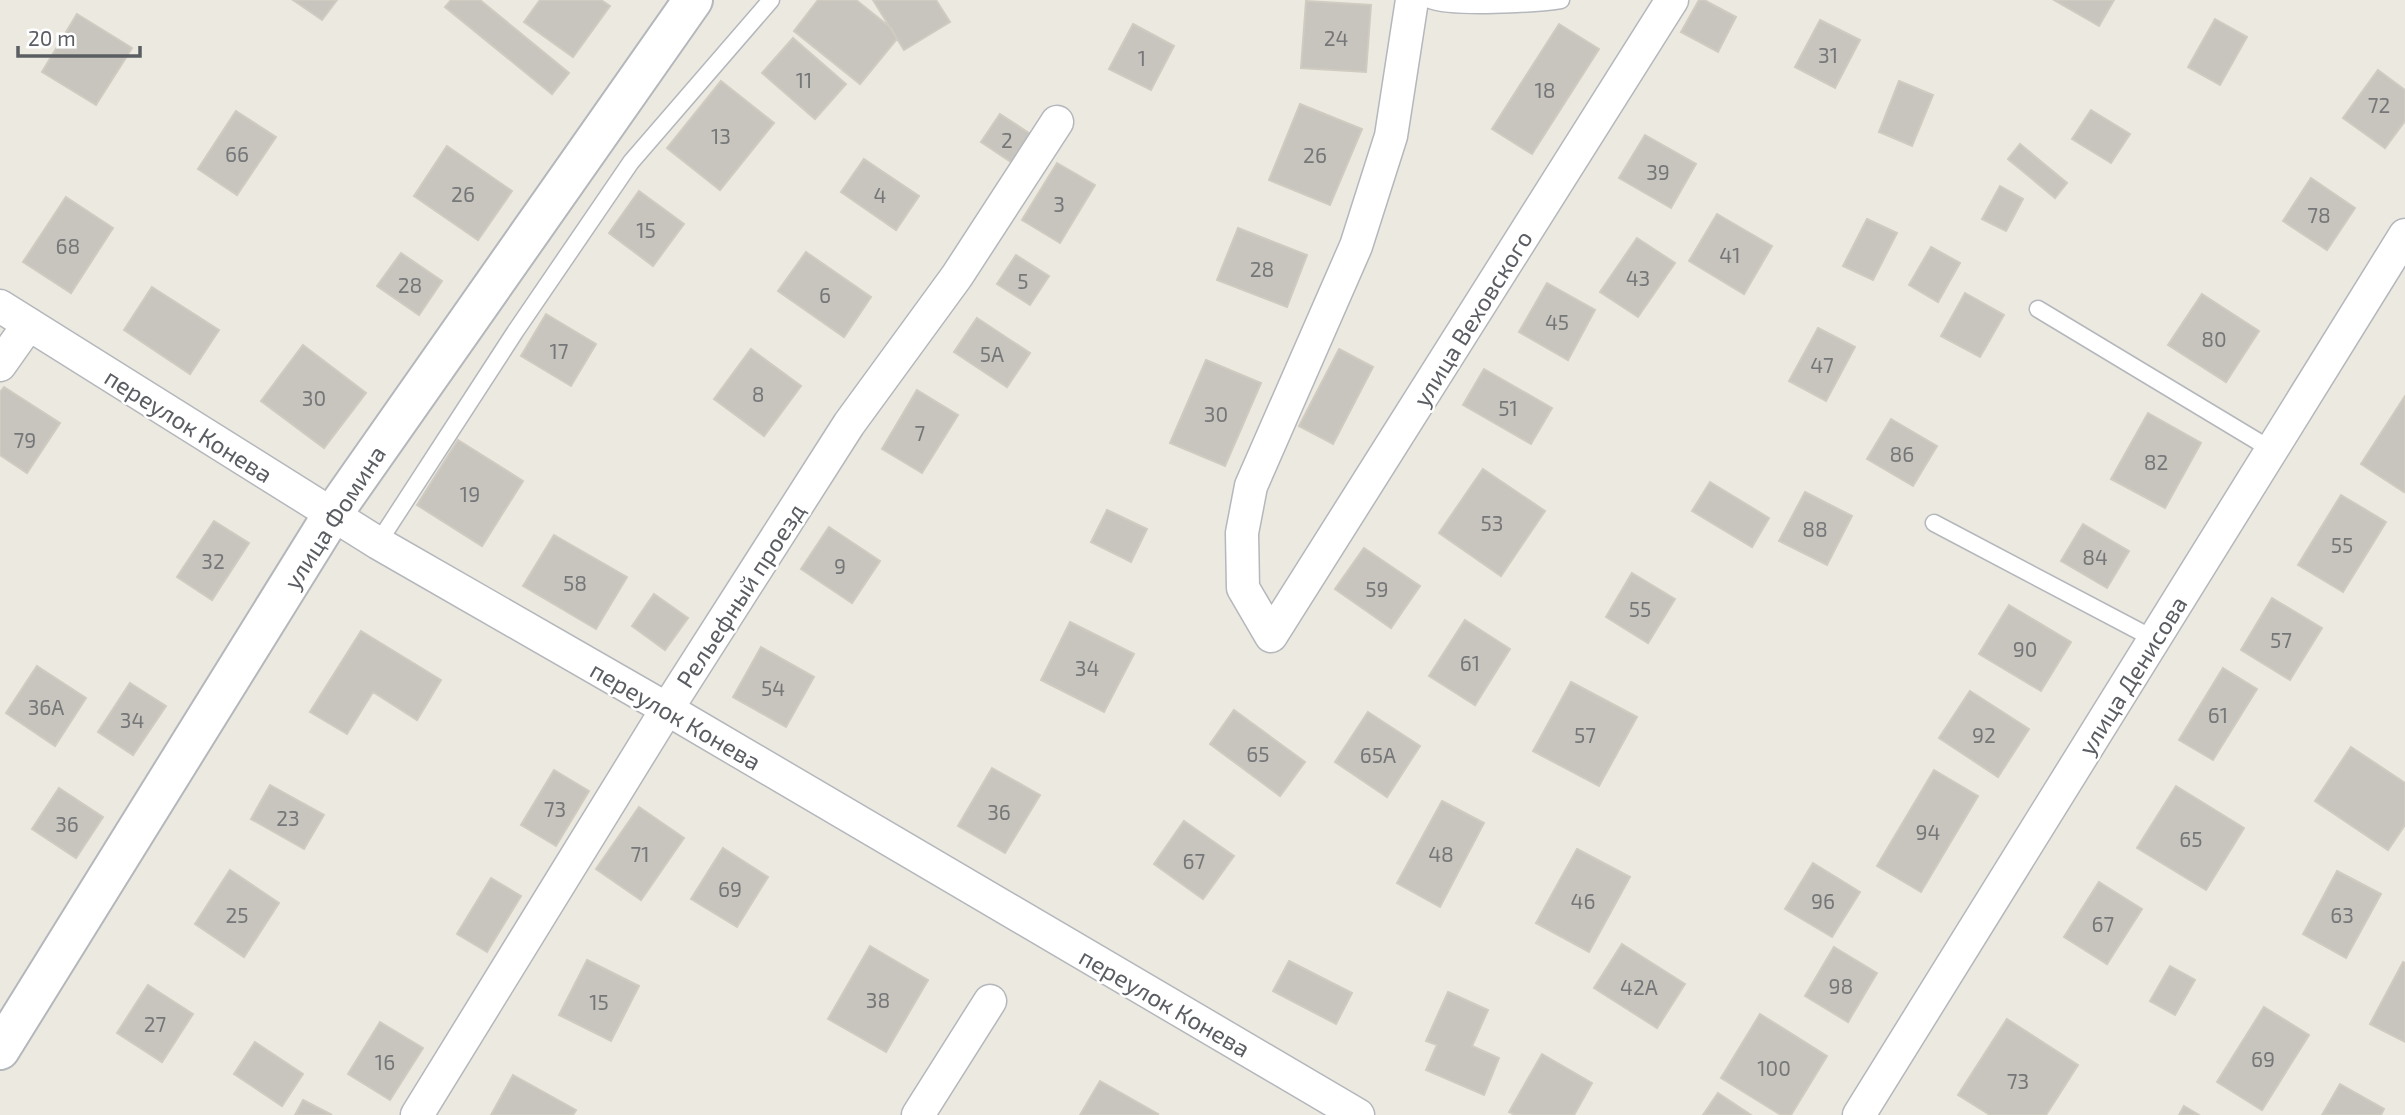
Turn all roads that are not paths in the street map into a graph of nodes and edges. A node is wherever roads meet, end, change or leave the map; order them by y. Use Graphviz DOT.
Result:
graph roads {
  1 [pos="693,0"];
  2 [pos="771,0"];
  3 [pos="1412,0"];
  4 [pos="1430,0"];
  5 [pos="1561,0"];
  6 [pos="1672,0"];
  7 [pos="1057,122"];
  8 [pos="2405,235"];
  9 [pos="0,306"];
  10 [pos="2038,309"];
  11 [pos="29,324"];
  12 [pos="0,365"];
  13 [pos="2272,450"];
  14 [pos="332,515"];
  15 [pos="1934,523"];
  16 [pos="378,543"];
  17 [pos="2154,639"];
  18 [pos="667,709"];
  19 [pos="990,1000"];
  20 [pos="0,1050"];
  21 [pos="417,1115"];
  22 [pos="918,1115"];
  23 [pos="1358,1115"];
  24 [pos="1859,1115"];
  1 -- 14 [label="street, улица Фомина"];
  2 -- 16 [label="lane"];
  3 -- 6 [label="street, улица Веховского"];
  4 -- 5 [label="lane"];
  7 -- 18 [label="street, Рельефный проезд"];
  8 -- 13 [label="street, улица Денисова"];
  9 -- 11 [label="street, переулок Конева"];
  10 -- 13 [label="lane"];
  11 -- 12 [label="street"];
  11 -- 14 [label="street, переулок Конева"];
  13 -- 17 [label="street, улица Денисова"];
  14 -- 16 [label="street, переулок Конева"];
  14 -- 20 [label="street, улица Фомина"];
  15 -- 17 [label="lane"];
  16 -- 18 [label="street, переулок Конева"];
  17 -- 24 [label="street, улица Денисова"];
  18 -- 21 [label="street, Рельефный проезд"];
  18 -- 23 [label="street, переулок Конева"];
  19 -- 22 [label="street"];
}
